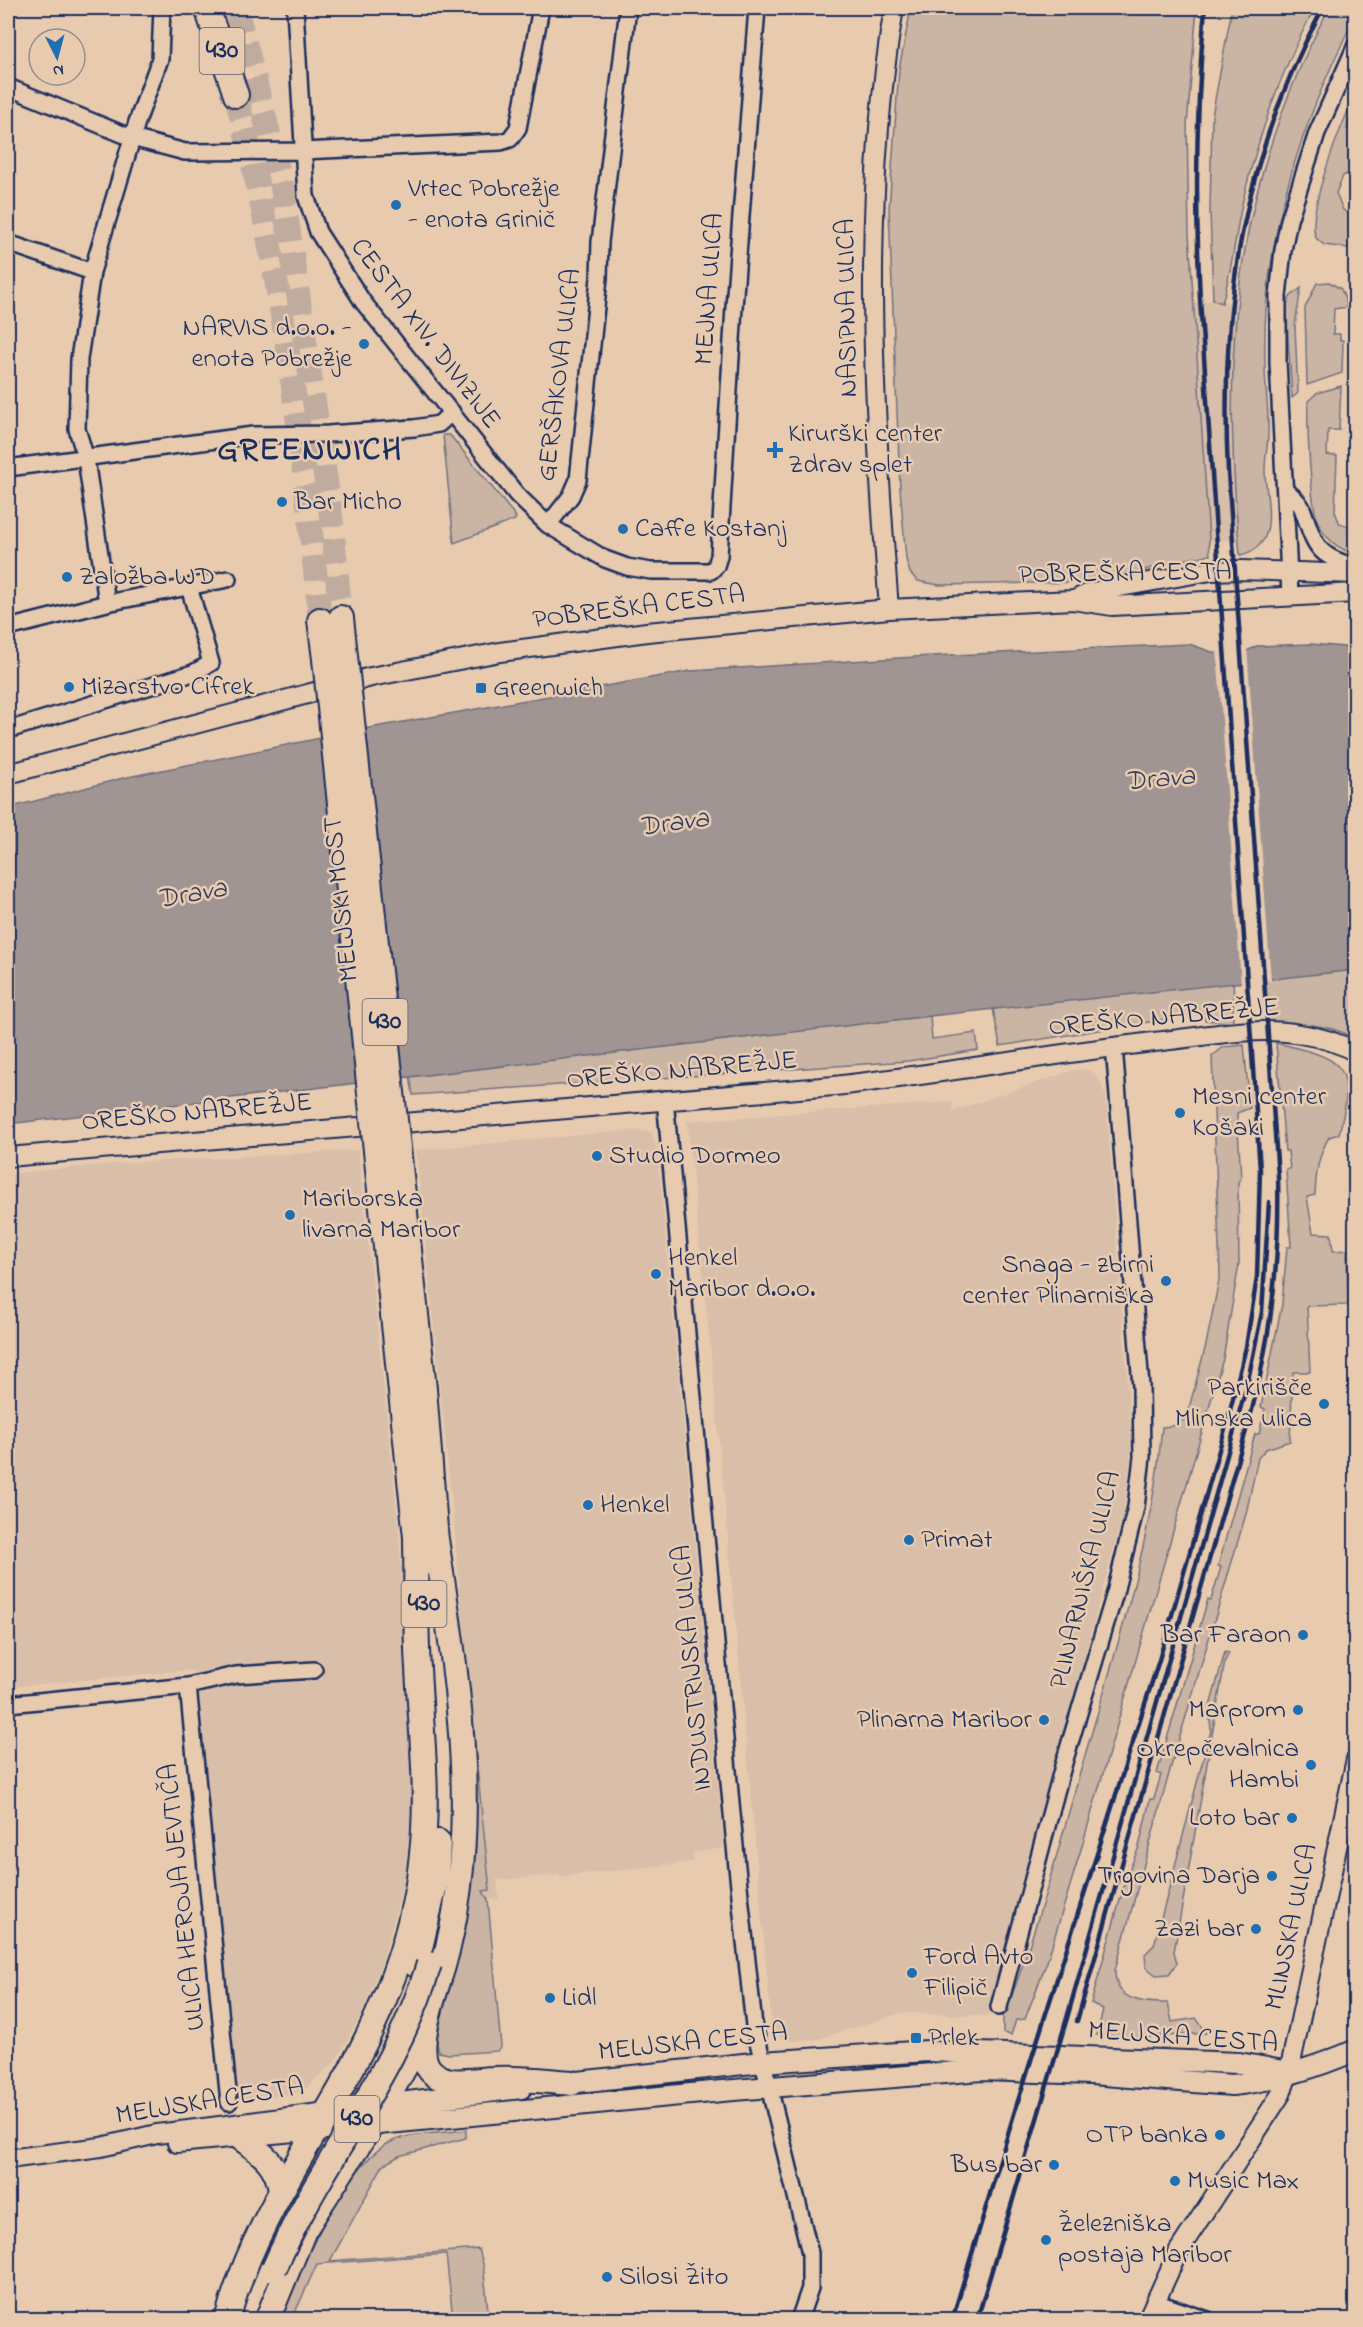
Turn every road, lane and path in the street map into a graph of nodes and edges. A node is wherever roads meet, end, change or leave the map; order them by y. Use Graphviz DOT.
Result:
graph roads {
  1 [pos="162,8"];
  2 [pos="207,8"];
  3 [pos="295,8"];
  4 [pos="542,8"];
  5 [pos="628,8"];
  6 [pos="757,8"];
  7 [pos="894,8"];
  8 [pos="1356,45"];
  9 [pos="8,87"];
  10 [pos="236,95"];
  11 [pos="132,138"];
  12 [pos="302,151"];
  13 [pos="8,243"];
  14 [pos="92,272"];
  15 [pos="452,412"];
  16 [pos="86,459"];
  17 [pos="8,468"];
  18 [pos="1286,490"];
  19 [pos="548,525"];
  20 [pos="1356,567"];
  21 [pos="711,571"];
  22 [pos="1288,573"];
  23 [pos="1356,574"];
  24 [pos="228,579"];
  25 [pos="189,587"];
  26 [pos="1356,593"];
  27 [pos="1290,595"];
  28 [pos="1073,600"];
  29 [pos="107,603"];
  30 [pos="889,609"];
  31 [pos="331,619"];
  32 [pos="8,628"];
  33 [pos="337,686"];
  34 [pos="8,730"];
  35 [pos="8,774"];
  36 [pos="1114,1046"];
  37 [pos="1356,1052"];
  38 [pos="665,1100"];
  39 [pos="385,1125"];
  40 [pos="8,1157"];
  41 [pos="426,1540"];
  42 [pos="314,1670"];
  43 [pos="188,1686"];
  44 [pos="8,1704"];
  45 [pos="1356,1759"];
  46 [pos="434,2000"];
  47 [pos="999,2007"];
  48 [pos="1356,2050"];
  49 [pos="762,2062"];
  50 [pos="1289,2072"];
  51 [pos="572,2082"];
  52 [pos="769,2086"];
  53 [pos="229,2102"];
  54 [pos="378,2114"];
  55 [pos="321,2121"];
  56 [pos="241,2138"];
  57 [pos="101,2147"];
  58 [pos="8,2159"];
  59 [pos="282,2190"];
  60 [pos="268,2268"];
  61 [pos="1155,2302"];
  62 [pos="227,2319"];
  63 [pos="240,2319"];
  64 [pos="252,2319"];
  65 [pos="267,2319"];
  66 [pos="799,2319"];
  67 [pos="1147,2319"];
  68 [pos="1208,2319"];
  1 -- 11 [label="street"];
  2 -- 10 [label="highway, 430"];
  3 -- 12 [label="street, CESTA XIV. DIVIZIJE"];
  4 -- 12 [label="street"];
  5 -- 19 [label="street, GERŠAKOVA ULICA"];
  6 -- 21 [label="street, MEJNA ULICA"];
  7 -- 30 [label="street, NASIPNA ULICA"];
  8 -- 18 [label="street"];
  9 -- 11 [label="street"];
  11 -- 12 [label="street"];
  11 -- 14 [label="street"];
  12 -- 15 [label="street, CESTA XIV. DIVIZIJE"];
  13 -- 14 [label="street"];
  14 -- 16 [label="street"];
  15 -- 16 [label="street"];
  15 -- 19 [label="street, CESTA XIV. DIVIZIJE"];
  16 -- 17 [label="street"];
  16 -- 29 [label="street"];
  18 -- 20 [label="street"];
  18 -- 22 [label="street"];
  19 -- 21 [label="street, CESTA XIV. DIVIZIJE"];
  22 -- 23 [label="street"];
  22 -- 27 [label="street"];
  22 -- 28 [label="street"];
  24 -- 25 [label="street"];
  25 -- 29 [label="street"];
  25 -- 34 [label="street"];
  26 -- 27 [label="street, POBREŠKA CESTA"];
  27 -- 28 [label="street, POBREŠKA CESTA"];
  28 -- 30 [label="street, POBREŠKA CESTA"];
  29 -- 32 [label="street"];
  30 -- 33 [label="street, POBREŠKA CESTA"];
  31 -- 41 [label="highway, MELJSKI MOST / 430, bridge"];
  33 -- 35 [label="street, POBREŠKA CESTA"];
  33 -- 39 [label="street, MELJSKI MOST"];
  36 -- 37 [label="street, OREŠKO NABREŽJE"];
  36 -- 38 [label="street, OREŠKO NABREŽJE"];
  36 -- 47 [label="street, PLINARNIŠKA ULICA"];
  38 -- 39 [label="street, OREŠKO NABREŽJE"];
  38 -- 49 [label="street, INDUSTRIJSKA ULICA"];
  39 -- 40 [label="street, OREŠKO NABREŽJE"];
  41 -- 46 [label="highway"];
  41 -- 55 [label="highway"];
  41 -- 60 [label="highway, 430, bridge"];
  42 -- 43 [label="street"];
  43 -- 44 [label="street"];
  43 -- 53 [label="street, ULICA HEROJA JEVTIČA"];
  45 -- 50 [label="street, MLINSKA ULICA"];
  46 -- 51 [label="highway"];
  46 -- 54 [label="highway"];
  48 -- 50 [label="main road"];
  49 -- 50 [label="main road, MELJSKA CESTA"];
  49 -- 51 [label="main road, MELJSKA CESTA"];
  49 -- 52 [label="street, INDUSTRIJSKA ULICA"];
  50 -- 52 [label="main road, MELJSKA CESTA"];
  50 -- 61 [label="street, MLINSKA ULICA"];
  51 -- 54 [label="main road, MELJSKA CESTA"];
  52 -- 54 [label="main road, MELJSKA CESTA"];
  52 -- 66 [label="street, INDUSTRIJSKA ULICA"];
  54 -- 55 [label="main road, MELJSKA CESTA"];
  54 -- 65 [label="highway"];
  55 -- 56 [label="street, MELJSKA CESTA"];
  55 -- 57 [label="street, MELJSKA CESTA"];
  55 -- 59 [label="highway"];
  56 -- 57 [label="street, MELJSKA CESTA"];
  56 -- 59 [label="highway"];
  57 -- 58 [label="street, MELJSKA CESTA"];
  59 -- 62 [label="highway"];
  60 -- 63 [label="highway, 430"];
  60 -- 64 [label="highway, 430"];
  61 -- 67 [label="street, MLINSKA ULICA"];
  61 -- 68 [label="street"];
}
